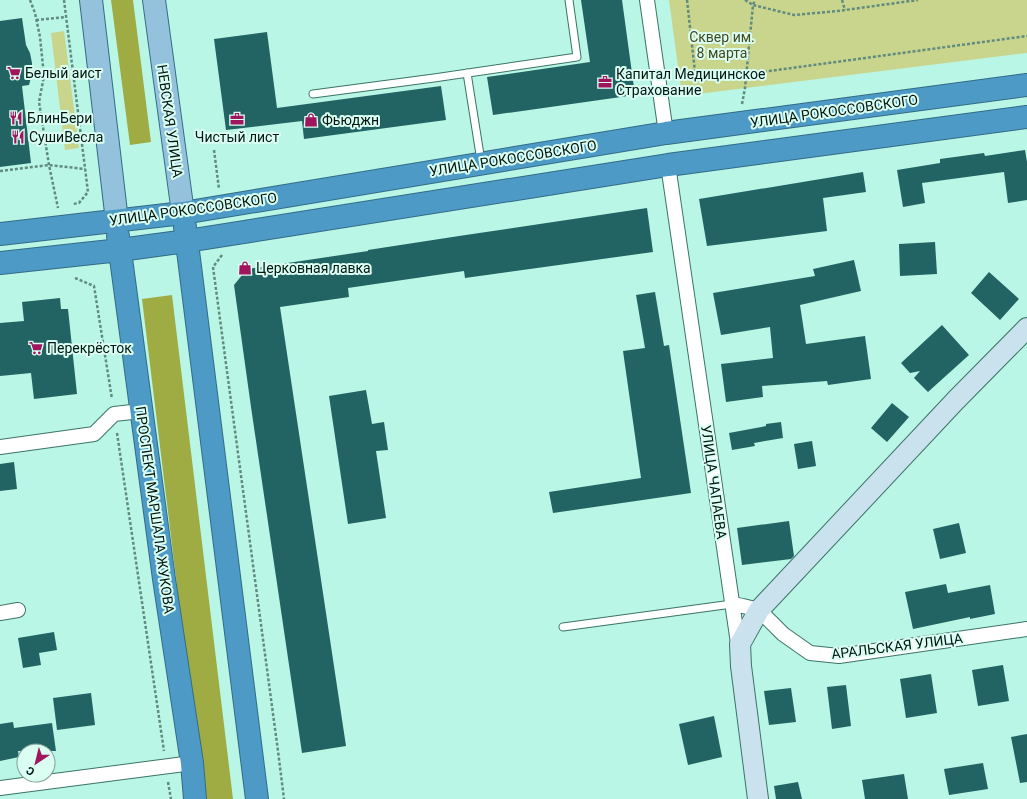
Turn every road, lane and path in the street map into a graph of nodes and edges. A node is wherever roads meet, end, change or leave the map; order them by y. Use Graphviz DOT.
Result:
graph roads {
  1 [pos="30,0"];
  2 [pos="64,0"];
  3 [pos="90,0"];
  4 [pos="154,0"];
  5 [pos="569,0"];
  6 [pos="647,0"];
  7 [pos="686,0"];
  8 [pos="745,0"];
  9 [pos="755,0"];
  10 [pos="842,0"];
  11 [pos="918,0"];
  12 [pos="753,5"];
  13 [pos="845,10"];
  14 [pos="66,17"];
  15 [pos="36,20"];
  16 [pos="1027,36"];
  17 [pos="467,73"];
  18 [pos="747,74"];
  19 [pos="1027,85"];
  20 [pos="745,88"];
  21 [pos="313,94"];
  22 [pos="1027,117"];
  23 [pos="666,133"];
  24 [pos="214,150"];
  25 [pos="482,163"];
  26 [pos="49,165"];
  27 [pos="668,165"];
  28 [pos="85,169"];
  29 [pos="0,170"];
  30 [pos="219,191"];
  31 [pos="72,204"];
  32 [pos="65,206"];
  33 [pos="183,213"];
  34 [pos="116,221"];
  35 [pos="0,234"];
  36 [pos="187,241"];
  37 [pos="120,250"];
  38 [pos="223,255"];
  39 [pos="0,263"];
  40 [pos="75,278"];
  41 [pos="1027,328"];
  42 [pos="142,411"];
  43 [pos="114,414"];
  44 [pos="0,447"];
  45 [pos="732,604"];
  46 [pos="18,610"];
  47 [pos="759,610"];
  48 [pos="0,613"];
  49 [pos="563,627"];
  50 [pos="1027,629"];
  51 [pos="741,666"];
  52 [pos="192,763"];
  53 [pos="166,767"];
  54 [pos="0,788"];
  55 [pos="171,799"];
  56 [pos="195,799"];
  57 [pos="256,799"];
  58 [pos="284,799"];
  59 [pos="758,799"];
  1 -- 15 [label="path"];
  2 -- 14 [label="path"];
  3 -- 34 [label="main road"];
  4 -- 33 [label="main road, НЕВСКАЯ УЛИЦА"];
  5 -- 17 [label="lane"];
  6 -- 23 [label="street"];
  7 -- 18 [label="path"];
  8 -- 12 [label="path"];
  9 -- 12 [label="path"];
  10 -- 13 [label="path"];
  11 -- 13 [label="path"];
  12 -- 13 [label="path"];
  12 -- 18 [label="path"];
  14 -- 15 [label="path"];
  14 -- 28 [label="path"];
  15 -- 26 [label="path"];
  16 -- 18 [label="path"];
  17 -- 21 [label="lane"];
  17 -- 25 [label="lane"];
  18 -- 20 [label="path"];
  19 -- 23 [label="highway, УЛИЦА РОКОССОВСКОГО"];
  22 -- 27 [label="highway, УЛИЦА РОКОССОВСКОГО"];
  23 -- 25 [label="highway, УЛИЦА РОКОССОВСКОГО"];
  24 -- 30 [label="path"];
  25 -- 33 [label="highway, УЛИЦА РОКОССОВСКОГО"];
  26 -- 28 [label="path"];
  26 -- 29 [label="path"];
  26 -- 32 [label="path"];
  27 -- 36 [label="highway, УЛИЦА РОКОССОВСКОГО"];
  27 -- 45 [label="street, УЛИЦА ЧАПАЕВА"];
  28 -- 31 [label="path"];
  33 -- 34 [label="highway, УЛИЦА РОКОССОВСКОГО"];
  33 -- 36 [label="highway, НЕВСКАЯ УЛИЦА"];
  34 -- 35 [label="highway, УЛИЦА РОКОССОВСКОГО"];
  34 -- 37 [label="highway, ПРОСПЕКТ МАРШАЛА ЖУКОВА"];
  36 -- 37 [label="highway, УЛИЦА РОКОССОВСКОГО"];
  36 -- 57 [label="highway"];
  37 -- 39 [label="highway, УЛИЦА РОКОССОВСКОГО"];
  37 -- 42 [label="highway, ПРОСПЕКТ МАРШАЛА ЖУКОВА"];
  38 -- 58 [label="path"];
  40 -- 43 [label="path"];
  41 -- 47 [label="street"];
  42 -- 43 [label="street"];
  42 -- 52 [label="highway, ПРОСПЕКТ МАРШАЛА ЖУКОВА"];
  43 -- 44 [label="street"];
  43 -- 53 [label="path"];
  45 -- 47 [label="street"];
  45 -- 49 [label="lane"];
  45 -- 51 [label="street, УЛИЦА ЧАПАЕВА"];
  46 -- 48 [label="street"];
  47 -- 50 [label="street, АРАЛЬСКАЯ УЛИЦА"];
  47 -- 51 [label="street"];
  51 -- 59 [label="street, УЛИЦА ЧАПАЕВА"];
  52 -- 53 [label="street"];
  52 -- 56 [label="highway, ПРОСПЕКТ МАРШАЛА ЖУКОВА"];
  53 -- 54 [label="street"];
  53 -- 55 [label="path"];
}
